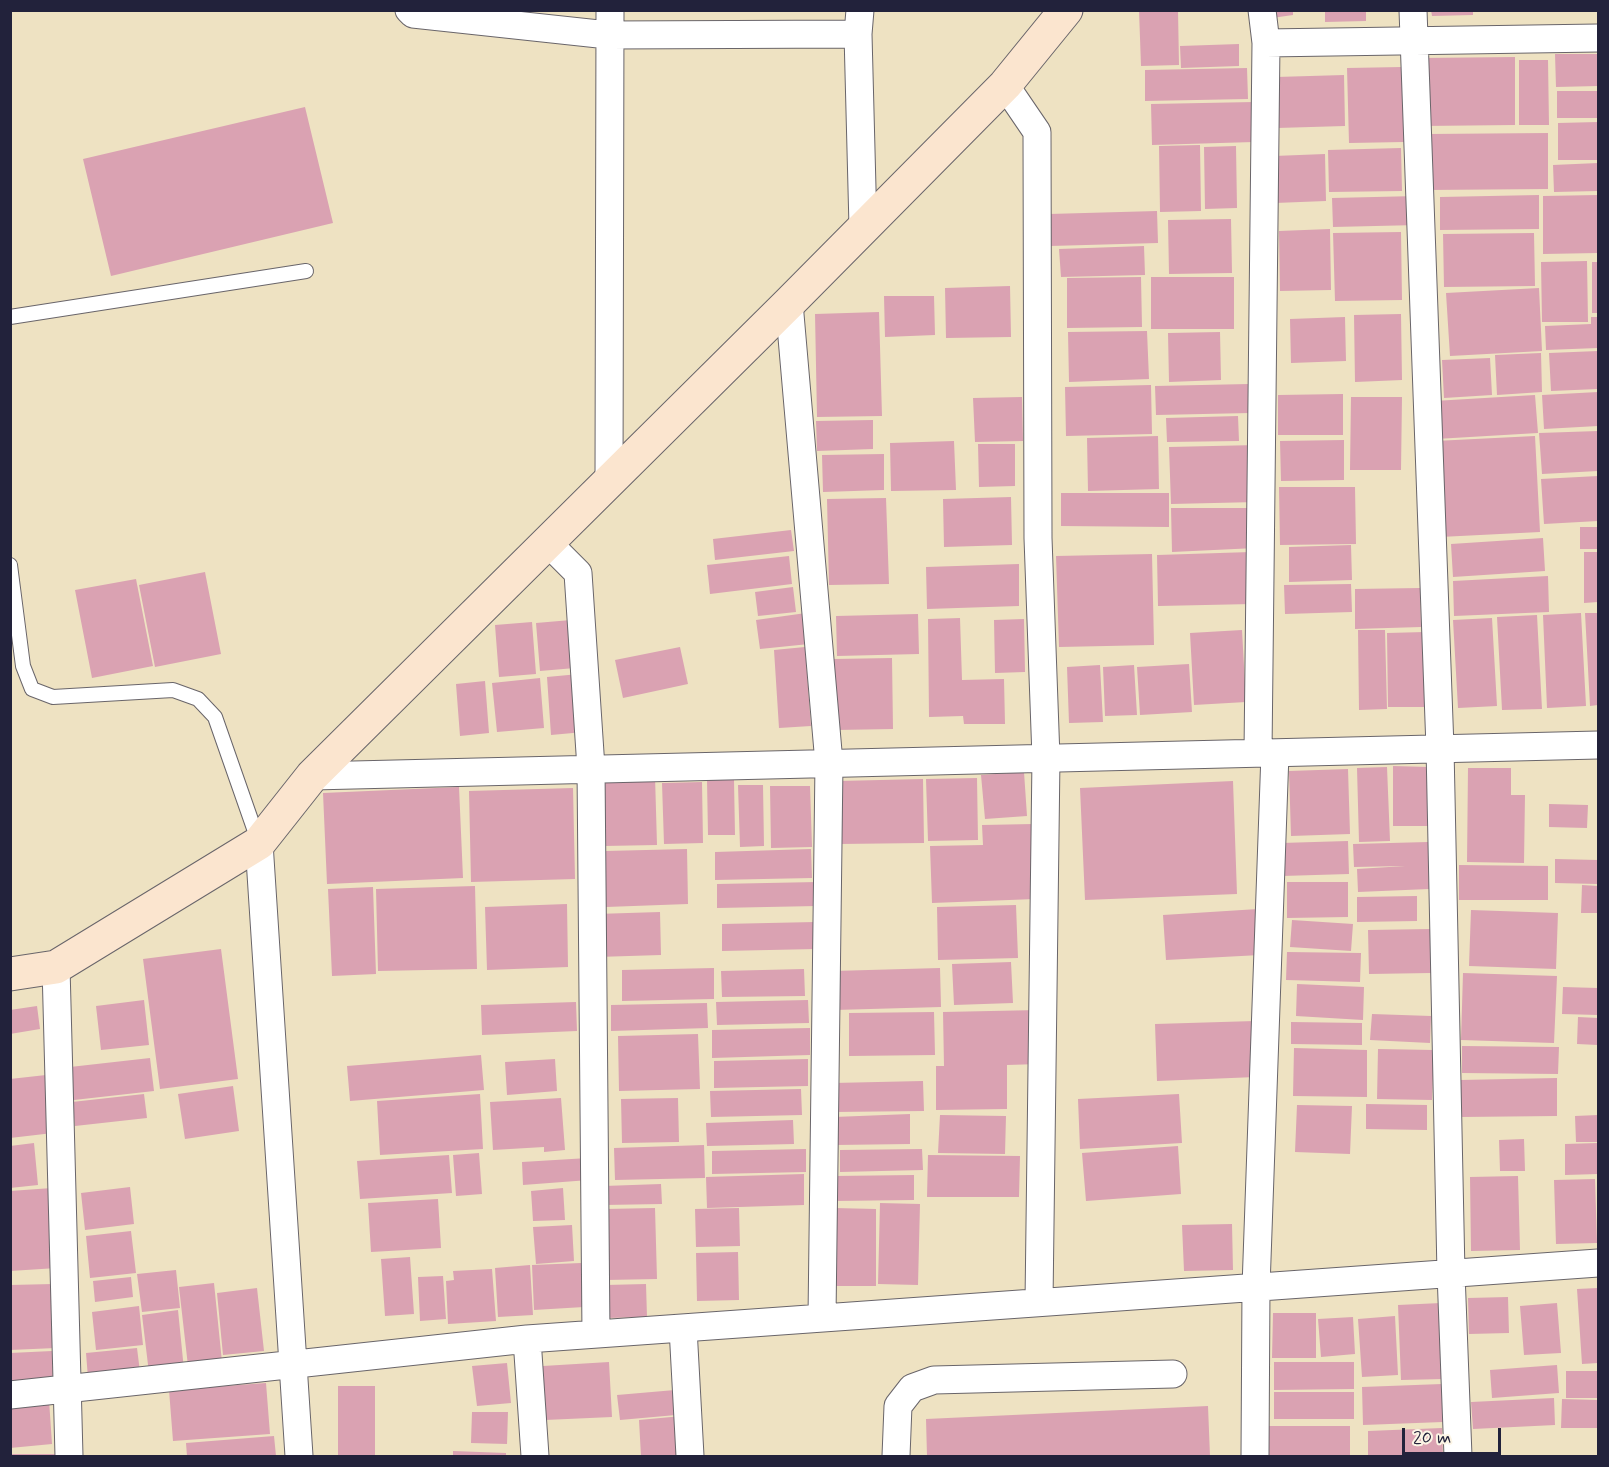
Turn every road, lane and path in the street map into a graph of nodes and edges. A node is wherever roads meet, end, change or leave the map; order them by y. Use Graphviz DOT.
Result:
graph roads {
  1 [pos="409,10"];
  2 [pos="1262,10"];
  3 [pos="1413,10"];
  4 [pos="1064,12"];
  5 [pos="859,22"];
  6 [pos="609,23"];
  7 [pos="1599,38"];
  8 [pos="1413,39"];
  9 [pos="1266,43"];
  10 [pos="1005,85"];
  11 [pos="862,227"];
  12 [pos="306,270"];
  13 [pos="789,303"];
  14 [pos="10,317"];
  15 [pos="609,480"];
  16 [pos="547,542"];
  17 [pos="10,565"];
  18 [pos="1599,745"];
  19 [pos="1440,748"];
  20 [pos="1267,752"];
  21 [pos="1046,758"];
  22 [pos="830,763"];
  23 [pos="591,768"];
  24 [pos="312,776"];
  25 [pos="259,843"];
  26 [pos="56,967"];
  27 [pos="10,974"];
  28 [pos="1599,1263"];
  29 [pos="1451,1273"];
  30 [pos="1256,1287"];
  31 [pos="1039,1302"];
  32 [pos="822,1317"];
  33 [pos="683,1328"];
  34 [pos="596,1334"];
  35 [pos="527,1339"];
  36 [pos="293,1365"];
  37 [pos="1173,1374"];
  38 [pos="67,1391"];
  39 [pos="10,1395"];
  40 [pos="69,1456"];
  41 [pos="299,1456"];
  42 [pos="535,1456"];
  43 [pos="690,1456"];
  44 [pos="896,1456"];
  45 [pos="1255,1456"];
  46 [pos="1458,1456"];
  1 -- 6 [label="street"];
  2 -- 9 [label="street"];
  3 -- 8 [label="street"];
  4 -- 10 [label="main road"];
  5 -- 6 [label="street"];
  5 -- 11 [label="street"];
  6 -- 15 [label="street"];
  7 -- 8 [label="street"];
  8 -- 9 [label="street"];
  8 -- 19 [label="street"];
  9 -- 20 [label="street"];
  10 -- 11 [label="main road"];
  10 -- 21 [label="street"];
  11 -- 13 [label="main road"];
  12 -- 14 [label="lane"];
  13 -- 15 [label="main road"];
  13 -- 22 [label="street"];
  15 -- 16 [label="main road"];
  16 -- 23 [label="street"];
  16 -- 24 [label="main road"];
  17 -- 25 [label="lane"];
  18 -- 19 [label="street"];
  19 -- 20 [label="street"];
  19 -- 29 [label="street"];
  20 -- 21 [label="street"];
  20 -- 30 [label="street"];
  21 -- 22 [label="street"];
  21 -- 31 [label="street"];
  22 -- 23 [label="street"];
  22 -- 32 [label="street"];
  23 -- 24 [label="street"];
  23 -- 34 [label="street"];
  24 -- 25 [label="main road"];
  25 -- 26 [label="main road"];
  25 -- 36 [label="street"];
  26 -- 27 [label="main road"];
  26 -- 38 [label="street"];
  28 -- 29 [label="street"];
  29 -- 30 [label="street"];
  29 -- 46 [label="street"];
  30 -- 31 [label="street"];
  30 -- 45 [label="street"];
  31 -- 32 [label="street"];
  32 -- 33 [label="street"];
  33 -- 34 [label="street"];
  33 -- 43 [label="street"];
  34 -- 35 [label="street"];
  35 -- 36 [label="street"];
  35 -- 42 [label="street"];
  36 -- 38 [label="street"];
  36 -- 41 [label="street"];
  37 -- 44 [label="street"];
  38 -- 39 [label="street"];
  38 -- 40 [label="street"];
}
